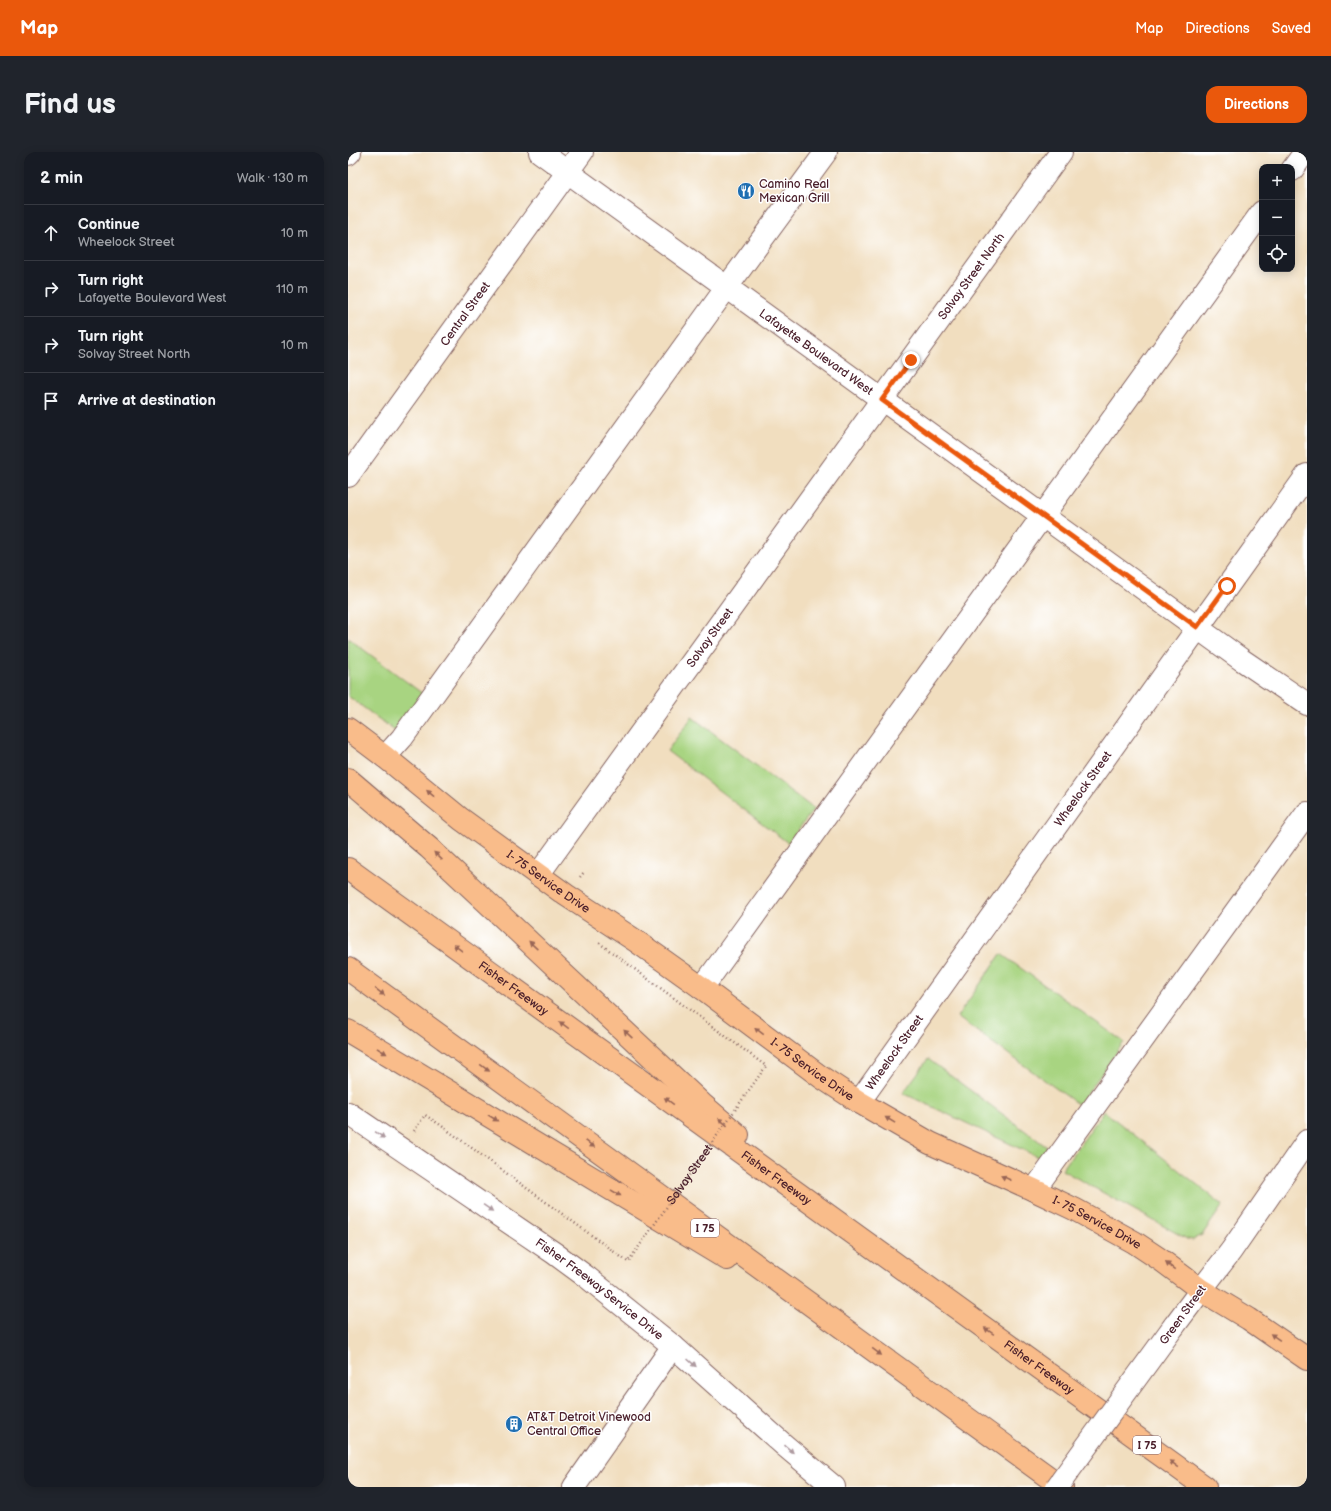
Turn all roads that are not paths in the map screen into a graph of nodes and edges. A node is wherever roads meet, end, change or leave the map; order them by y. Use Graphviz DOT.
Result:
graph roads {
  1 [pos="540,152"];
  2 [pos="582,152"];
  3 [pos="826,152"];
  4 [pos="1061,152"];
  5 [pos="1305,152"];
  6 [pos="1295,166"];
  7 [pos="568,172"];
  8 [pos="1259,216"];
  9 [pos="726,287"];
  10 [pos="882,400"];
  11 [pos="1307,475"];
  12 [pos="348,476"];
  13 [pos="1043,516"];
  14 [pos="1197,627"];
  15 [pos="1307,704"];
  16 [pos="348,729"];
  17 [pos="385,757"];
  18 [pos="348,779"];
  19 [pos="1307,813"];
  20 [pos="348,869"];
  21 [pos="538,875"];
  22 [pos="348,969"];
  23 [pos="702,988"];
  24 [pos="348,1031"];
  25 [pos="859,1102"];
  26 [pos="351,1123"];
  27 [pos="1307,1141"];
  28 [pos="1034,1190"];
  29 [pos="871,1247"];
  30 [pos="1201,1290"];
  31 [pos="850,1332"];
  32 [pos="673,1346"];
  33 [pos="1307,1359"];
  34 [pos="574,1487"];
  35 [pos="834,1487"];
  36 [pos="1057,1487"];
  37 [pos="1062,1487"];
  38 [pos="1205,1487"];
  1 -- 7 [label="street, Lafayette Boulevard West"];
  2 -- 7 [label="street, Central Street"];
  3 -- 9 [label="street"];
  4 -- 10 [label="street, Solvay Street North"];
  5 -- 6 [label="street"];
  7 -- 9 [label="street, Lafayette Boulevard West"];
  7 -- 12 [label="street, Central Street"];
  8 -- 13 [label="street"];
  9 -- 10 [label="street, Lafayette Boulevard West"];
  9 -- 17 [label="street"];
  10 -- 13 [label="street, Lafayette Boulevard West"];
  10 -- 21 [label="street, Solvay Street"];
  11 -- 14 [label="street, Wheelock Street"];
  13 -- 14 [label="street, Lafayette Boulevard West"];
  13 -- 23 [label="street"];
  14 -- 15 [label="street, Lafayette Boulevard West"];
  14 -- 25 [label="street, Wheelock Street"];
  16 -- 17 [label="main road, I- 75 Service Drive"];
  21 -- 17 [label="main road, I- 75 Service Drive, one-way"];
  29 -- 18 [label="main road, one-way"];
  19 -- 28 [label="street"];
  29 -- 20 [label="main road, Fisher Freeway / I 75, one-way"];
  21 -- 23 [label="main road, I- 75 Service Drive"];
  22 -- 31 [label="main road, I 75, one-way"];
  25 -- 23 [label="main road, I- 75 Service Drive, one-way"];
  24 -- 31 [label="main road, one-way"];
  28 -- 25 [label="main road, I- 75 Service Drive, one-way"];
  26 -- 32 [label="street, Fisher Freeway Service Drive, one-way"];
  27 -- 30 [label="street, Green Street"];
  30 -- 28 [label="main road, I- 75 Service Drive, one-way"];
  38 -- 29 [label="main road, Fisher Freeway / I 75, one-way"];
  33 -- 30 [label="main road, I- 75 Service Drive, one-way"];
  30 -- 36 [label="street, Green Street, bridge"];
  31 -- 37 [label="main road, I 75, one-way"];
  32 -- 34 [label="street"];
  32 -- 35 [label="street, Fisher Freeway Service Drive, one-way"];
}
